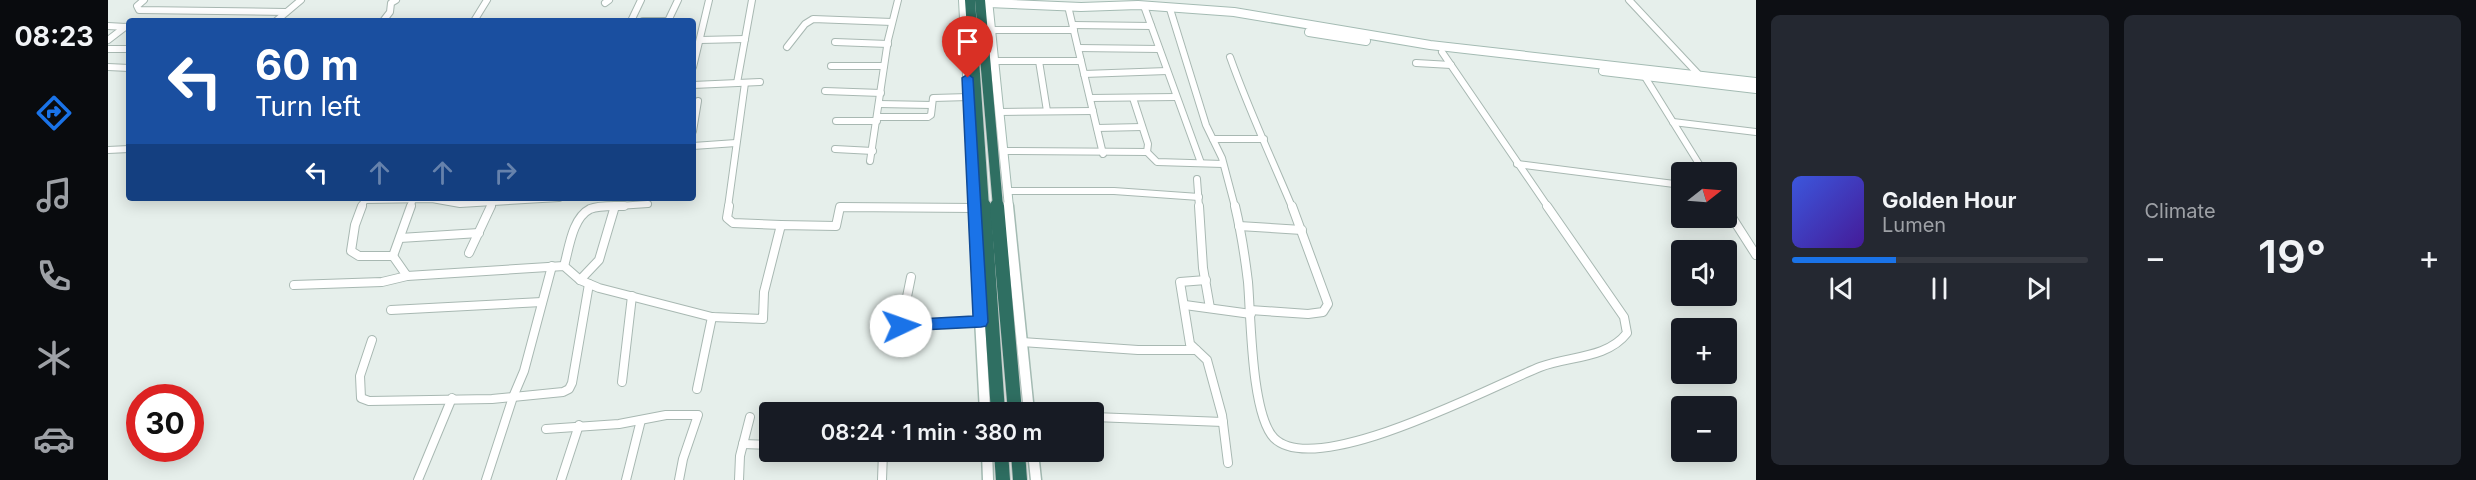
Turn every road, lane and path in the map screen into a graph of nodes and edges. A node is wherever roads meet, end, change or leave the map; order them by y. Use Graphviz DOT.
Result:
graph roads {
  1 [pos="144,0"];
  2 [pos="301,0"];
  3 [pos="396,0"];
  4 [pos="487,0"];
  5 [pos="641,0"];
  6 [pos="678,0"];
  7 [pos="709,0"];
  8 [pos="752,0"];
  9 [pos="898,0"];
  10 [pos="963,0"];
  11 [pos="970,0"];
  12 [pos="1629,0"];
  13 [pos="986,1"];
  14 [pos="1068,6"];
  15 [pos="1144,6"];
  16 [pos="1170,9"];
  17 [pos="286,12"];
  18 [pos="279,18"];
  19 [pos="385,18"];
  20 [pos="476,18"];
  21 [pos="632,18"];
  22 [pos="669,18"];
  23 [pos="892,22"];
  24 [pos="108,26"];
  25 [pos="1151,26"];
  26 [pos="126,27"];
  27 [pos="1074,27"];
  28 [pos="126,28"];
  29 [pos="991,30"];
  30 [pos="745,39"];
  31 [pos="108,40"];
  32 [pos="700,40"];
  33 [pos="835,42"];
  34 [pos="1389,42"];
  35 [pos="888,44"];
  36 [pos="787,47"];
  37 [pos="1078,48"];
  38 [pos="108,49"];
  39 [pos="126,49"];
  40 [pos="1159,49"];
  41 [pos="1442,52"];
  42 [pos="696,55"];
  43 [pos="1230,57"];
  44 [pos="994,61"];
  45 [pos="1039,61"];
  46 [pos="1082,61"];
  47 [pos="1416,63"];
  48 [pos="1451,64"];
  49 [pos="831,66"];
  50 [pos="884,66"];
  51 [pos="108,67"];
  52 [pos="126,68"];
  53 [pos="1167,71"];
  54 [pos="1084,74"];
  55 [pos="1645,77"];
  56 [pos="1701,77"];
  57 [pos="760,82"];
  58 [pos="1756,82"];
  59 [pos="736,83"];
  60 [pos="745,83"];
  61 [pos="696,85"];
  62 [pos="1756,89"];
  63 [pos="825,91"];
  64 [pos="880,93"];
  65 [pos="969,97"];
  66 [pos="1176,97"];
  67 [pos="1090,98"];
  68 [pos="1133,98"];
  69 [pos="698,101"];
  70 [pos="879,104"];
  71 [pos="932,105"];
  72 [pos="1047,111"];
  73 [pos="1093,111"];
  74 [pos="999,112"];
  75 [pos="696,113"];
  76 [pos="877,119"];
  77 [pos="836,121"];
  78 [pos="1673,123"];
  79 [pos="1097,128"];
  80 [pos="1142,128"];
  81 [pos="1756,132"];
  82 [pos="1213,139"];
  83 [pos="1264,140"];
  84 [pos="736,142"];
  85 [pos="696,146"];
  86 [pos="126,149"];
  87 [pos="835,149"];
  88 [pos="108,150"];
  89 [pos="873,151"];
  90 [pos="1003,151"];
  91 [pos="1147,152"];
  92 [pos="1103,154"];
  93 [pos="870,161"];
  94 [pos="1698,162"];
  95 [pos="1201,164"];
  96 [pos="1223,164"];
  97 [pos="1517,164"];
  98 [pos="1197,179"];
  99 [pos="1671,184"];
  100 [pos="1007,191"];
  101 [pos="1199,197"];
  102 [pos="363,201"];
  103 [pos="412,201"];
  104 [pos="443,201"];
  105 [pos="508,201"];
  106 [pos="493,202"];
  107 [pos="648,204"];
  108 [pos="615,206"];
  109 [pos="975,208"];
  110 [pos="781,225"];
  111 [pos="1737,225"];
  112 [pos="1239,226"];
  113 [pos="1302,231"];
  114 [pos="479,232"];
  115 [pos="400,238"];
  116 [pos="469,253"];
  117 [pos="1756,255"];
  118 [pos="393,256"];
  119 [pos="552,266"];
  120 [pos="564,266"];
  121 [pos="407,276"];
  122 [pos="911,277"];
  123 [pos="580,280"];
  124 [pos="1206,280"];
  125 [pos="589,284"];
  126 [pos="294,285"];
  127 [pos="632,296"];
  128 [pos="542,302"];
  129 [pos="1185,306"];
  130 [pos="1210,308"];
  131 [pos="391,310"];
  132 [pos="1250,312"];
  133 [pos="712,317"];
  134 [pos="981,322"];
  135 [pos="901,326"];
  136 [pos="372,340"];
  137 [pos="898,341"];
  138 [pos="1022,342"];
  139 [pos="1196,350"];
  140 [pos="622,382"];
  141 [pos="697,389"];
  142 [pos="513,397"];
  143 [pos="452,398"];
  144 [pos="985,402"];
  145 [pos="997,402"];
  146 [pos="1014,402"];
  147 [pos="1028,402"];
  148 [pos="750,417"];
  149 [pos="1104,417"];
  150 [pos="641,420"];
  151 [pos="1223,422"];
  152 [pos="579,425"];
  153 [pos="546,429"];
  154 [pos="743,444"];
  155 [pos="759,445"];
  156 [pos="883,462"];
  157 [pos="987,462"];
  158 [pos="1002,462"];
  159 [pos="1019,462"];
  160 [pos="1034,462"];
  161 [pos="1228,463"];
  162 [pos="418,480"];
  163 [pos="486,480"];
  164 [pos="561,480"];
  165 [pos="626,480"];
  166 [pos="679,480"];
  167 [pos="739,480"];
  168 [pos="882,480"];
  169 [pos="988,480"];
  170 [pos="1003,480"];
  171 [pos="1020,480"];
  172 [pos="1036,480"];
  1 -- 17 [label="street"];
  2 -- 17 [label="street"];
  3 -- 19 [label="street"];
  4 -- 20 [label="street"];
  5 -- 21 [label="street"];
  6 -- 22 [label="street"];
  7 -- 32 [label="street"];
  8 -- 30 [label="street"];
  9 -- 23 [label="street"];
  10 -- 65 [label="street"];
  11 -- 145 [label="highway"];
  12 -- 56 [label="street"];
  13 -- 14 [label="street"];
  13 -- 29 [label="street"];
  13 -- 146 [label="highway"];
  14 -- 15 [label="street"];
  14 -- 27 [label="street"];
  15 -- 16 [label="street"];
  15 -- 25 [label="street"];
  16 -- 34 [label="street"];
  16 -- 82 [label="street"];
  17 -- 18 [label="street"];
  23 -- 35 [label="street"];
  23 -- 36 [label="street"];
  24 -- 26 [label="street"];
  25 -- 27 [label="street"];
  25 -- 40 [label="street"];
  27 -- 29 [label="street"];
  27 -- 37 [label="street"];
  28 -- 31 [label="street"];
  29 -- 44 [label="street"];
  30 -- 32 [label="street"];
  30 -- 59 [label="street"];
  32 -- 42 [label="street"];
  33 -- 35 [label="street"];
  34 -- 41 [label="street"];
  34 -- 56 [label="street"];
  35 -- 50 [label="street"];
  37 -- 40 [label="street"];
  37 -- 46 [label="street"];
  38 -- 39 [label="street"];
  40 -- 53 [label="street"];
  41 -- 48 [label="street"];
  41 -- 55 [label="street"];
  43 -- 83 [label="street"];
  44 -- 45 [label="street"];
  44 -- 74 [label="street"];
  45 -- 46 [label="street"];
  45 -- 72 [label="street"];
  46 -- 54 [label="street"];
  47 -- 48 [label="street"];
  48 -- 97 [label="street"];
  49 -- 50 [label="street"];
  50 -- 64 [label="street"];
  51 -- 52 [label="street"];
  53 -- 54 [label="street"];
  53 -- 66 [label="street"];
  54 -- 67 [label="street"];
  55 -- 62 [label="street"];
  55 -- 78 [label="street"];
  56 -- 58 [label="street"];
  57 -- 60 [label="street"];
  59 -- 60 [label="street"];
  59 -- 61 [label="street"];
  60 -- 84 [label="street"];
  63 -- 64 [label="street"];
  64 -- 70 [label="street"];
  65 -- 71 [label="street"];
  65 -- 109 [label="street"];
  66 -- 68 [label="street"];
  66 -- 95 [label="street"];
  67 -- 68 [label="street"];
  67 -- 73 [label="street"];
  68 -- 80 [label="street"];
  69 -- 75 [label="street"];
  70 -- 71 [label="street"];
  70 -- 76 [label="street"];
  71 -- 76 [label="street"];
  72 -- 73 [label="street"];
  72 -- 74 [label="street"];
  73 -- 79 [label="street"];
  74 -- 90 [label="street"];
  76 -- 77 [label="street"];
  76 -- 89 [label="street"];
  78 -- 81 [label="street"];
  78 -- 94 [label="street"];
  79 -- 80 [label="street"];
  79 -- 92 [label="street"];
  80 -- 91 [label="street"];
  82 -- 83 [label="street"];
  82 -- 96 [label="street"];
  83 -- 113 [label="street"];
  84 -- 85 [label="street"];
  84 -- 110 [label="street"];
  86 -- 88 [label="street"];
  87 -- 89 [label="street"];
  89 -- 93 [label="street"];
  90 -- 92 [label="street"];
  90 -- 100 [label="street"];
  91 -- 92 [label="street"];
  91 -- 95 [label="street"];
  95 -- 96 [label="street"];
  96 -- 112 [label="street"];
  97 -- 99 [label="street"];
  97 -- 132 [label="street"];
  98 -- 101 [label="street"];
  100 -- 101 [label="street"];
  100 -- 138 [label="street"];
  101 -- 124 [label="street"];
  102 -- 118 [label="street"];
  103 -- 115 [label="street"];
  104 -- 106 [label="street"];
  105 -- 106 [label="street"];
  106 -- 114 [label="street"];
  107 -- 108 [label="street"];
  108 -- 120 [label="street"];
  108 -- 123 [label="street"];
  109 -- 110 [label="street"];
  109 -- 134 [label="street"];
  110 -- 133 [label="street"];
  111 -- 117 [label="street"];
  112 -- 113 [label="street"];
  112 -- 132 [label="street"];
  113 -- 132 [label="street"];
  114 -- 115 [label="street"];
  114 -- 116 [label="street"];
  115 -- 118 [label="street"];
  118 -- 121 [label="street"];
  119 -- 120 [label="street"];
  119 -- 121 [label="street"];
  119 -- 128 [label="street"];
  120 -- 123 [label="street"];
  121 -- 126 [label="street"];
  122 -- 135 [label="street"];
  123 -- 125 [label="street"];
  124 -- 129 [label="street"];
  124 -- 130 [label="street"];
  125 -- 127 [label="street"];
  125 -- 142 [label="street"];
  127 -- 133 [label="street"];
  127 -- 140 [label="street"];
  128 -- 131 [label="street"];
  128 -- 142 [label="street"];
  129 -- 130 [label="street"];
  129 -- 139 [label="street"];
  130 -- 132 [label="street"];
  133 -- 141 [label="street"];
  134 -- 135 [label="street"];
  134 -- 144 [label="street"];
  135 -- 137 [label="street"];
  136 -- 143 [label="street"];
  138 -- 139 [label="street"];
  138 -- 147 [label="street"];
  139 -- 151 [label="street"];
  142 -- 143 [label="street"];
  142 -- 163 [label="street"];
  143 -- 162 [label="street"];
  148 -- 154 [label="street"];
  149 -- 151 [label="street"];
  150 -- 152 [label="street"];
  150 -- 165 [label="street"];
  150 -- 166 [label="street"];
  151 -- 161 [label="street"];
  152 -- 153 [label="street"];
  152 -- 164 [label="street"];
  154 -- 155 [label="street"];
  154 -- 167 [label="street"];
  156 -- 168 [label="street"];
  157 -- 169 [label="street"];
  158 -- 170 [label="highway"];
  159 -- 171 [label="highway"];
  160 -- 172 [label="street"];
}
